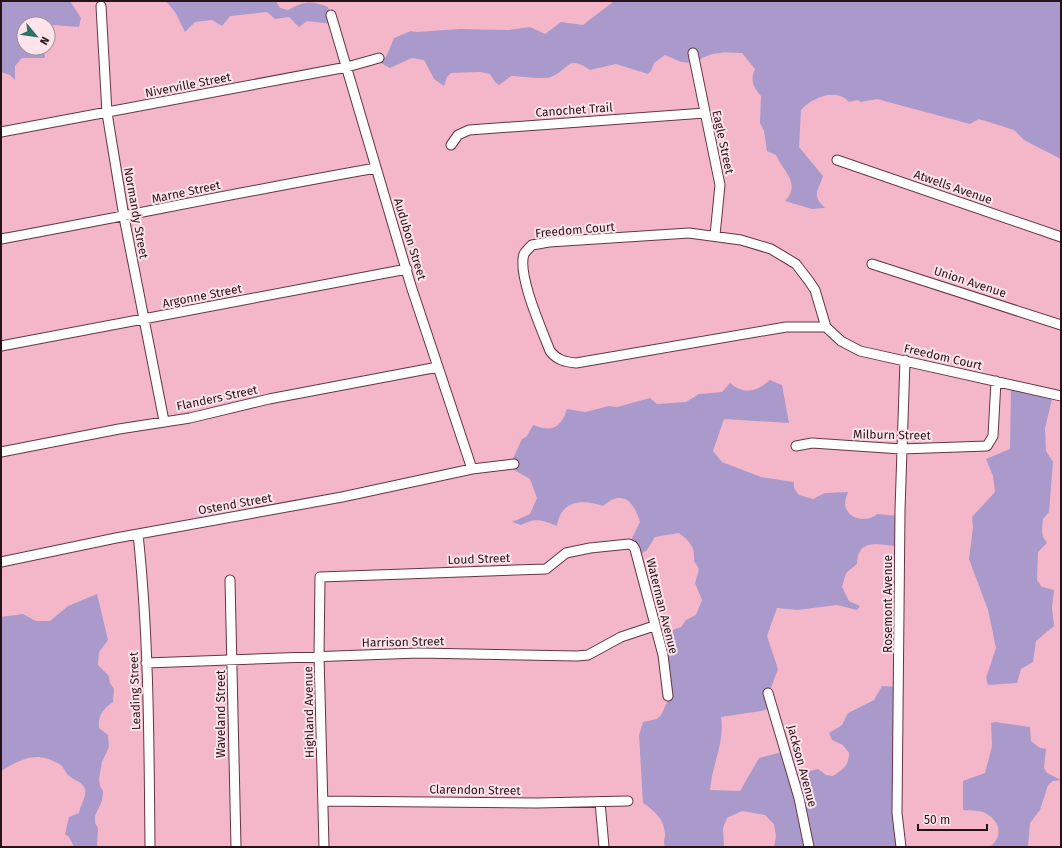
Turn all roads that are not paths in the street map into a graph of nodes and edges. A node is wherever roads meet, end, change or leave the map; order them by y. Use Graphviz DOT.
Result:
graph roads {
  1 [pos="101,6"];
  2 [pos="331,15"];
  3 [pos="693,53"];
  4 [pos="379,58"];
  5 [pos="347,67"];
  6 [pos="107,113"];
  7 [pos="705,113"];
  8 [pos="1,132"];
  9 [pos="451,145"];
  10 [pos="837,160"];
  11 [pos="376,168"];
  12 [pos="124,216"];
  13 [pos="715,236"];
  14 [pos="1061,238"];
  15 [pos="1,239"];
  16 [pos="872,264"];
  17 [pos="407,270"];
  18 [pos="144,319"];
  19 [pos="1061,325"];
  20 [pos="826,328"];
  21 [pos="1,346"];
  22 [pos="905,360"];
  23 [pos="438,367"];
  24 [pos="996,381"];
  25 [pos="1061,396"];
  26 [pos="164,421"];
  27 [pos="796,446"];
  28 [pos="901,449"];
  29 [pos="1,452"];
  30 [pos="514,464"];
  31 [pos="472,469"];
  32 [pos="138,534"];
  33 [pos="634,546"];
  34 [pos="1,562"];
  35 [pos="320,577"];
  36 [pos="230,580"];
  37 [pos="654,626"];
  38 [pos="319,656"];
  39 [pos="233,659"];
  40 [pos="146,663"];
  41 [pos="768,693"];
  42 [pos="668,696"];
  43 [pos="323,801"];
  44 [pos="628,801"];
  45 [pos="600,802"];
  46 [pos="150,847"];
  47 [pos="236,847"];
  48 [pos="324,847"];
  49 [pos="604,847"];
  50 [pos="809,847"];
  51 [pos="901,847"];
  1 -- 6 [label="street, Normandy Street"];
  2 -- 5 [label="street, Audubon Street"];
  3 -- 7 [label="street, Eagle Street"];
  4 -- 5 [label="street, Niverville Street"];
  5 -- 6 [label="street, Niverville Street"];
  5 -- 11 [label="street, Audubon Street"];
  6 -- 8 [label="street, Niverville Street"];
  6 -- 12 [label="street, Normandy Street"];
  7 -- 9 [label="street, Canochet Trail"];
  7 -- 13 [label="street, Eagle Street"];
  10 -- 14 [label="street, Atwells Avenue"];
  11 -- 12 [label="street, Marne Street"];
  11 -- 17 [label="street, Audubon Street"];
  12 -- 15 [label="street, Marne Street"];
  12 -- 18 [label="street, Normandy Street"];
  13 -- 20 [label="street, Freedom Court"];
  13 -- 20 [label="street, Freedom Court"];
  16 -- 19 [label="street, Union Avenue"];
  17 -- 18 [label="street, Argonne Street"];
  17 -- 23 [label="street, Audubon Street"];
  18 -- 21 [label="street, Argonne Street"];
  18 -- 26 [label="street, Normandy Street"];
  20 -- 22 [label="street, Freedom Court"];
  22 -- 24 [label="street, Freedom Court"];
  22 -- 28 [label="street, Rosemont Avenue"];
  23 -- 26 [label="street, Flanders Street"];
  23 -- 31 [label="street, Audubon Street"];
  24 -- 25 [label="street, Freedom Court"];
  24 -- 28 [label="street, Milburn Street"];
  26 -- 29 [label="street, Flanders Street"];
  27 -- 28 [label="street, Milburn Street"];
  28 -- 51 [label="street, Rosemont Avenue"];
  30 -- 31 [label="street, Ostend Street"];
  31 -- 32 [label="street, Ostend Street"];
  32 -- 34 [label="street, Ostend Street"];
  32 -- 40 [label="street, Leading Street"];
  33 -- 35 [label="street, Loud Street"];
  33 -- 37 [label="street, Waterman Avenue"];
  35 -- 38 [label="street, Highland Avenue"];
  36 -- 39 [label="street, Waveland Street"];
  37 -- 38 [label="street, Harrison Street"];
  37 -- 42 [label="street, Waterman Avenue"];
  38 -- 39 [label="street, Harrison Street"];
  38 -- 43 [label="street, Highland Avenue"];
  39 -- 40 [label="street, Harrison Street"];
  39 -- 47 [label="street, Waveland Street"];
  40 -- 46 [label="street, Leading Street"];
  41 -- 50 [label="street, Jackson Avenue"];
  43 -- 45 [label="street, Clarendon Street"];
  43 -- 48 [label="street, Highland Avenue"];
  44 -- 45 [label="street, Clarendon Street"];
  45 -- 49 [label="street"];
}
